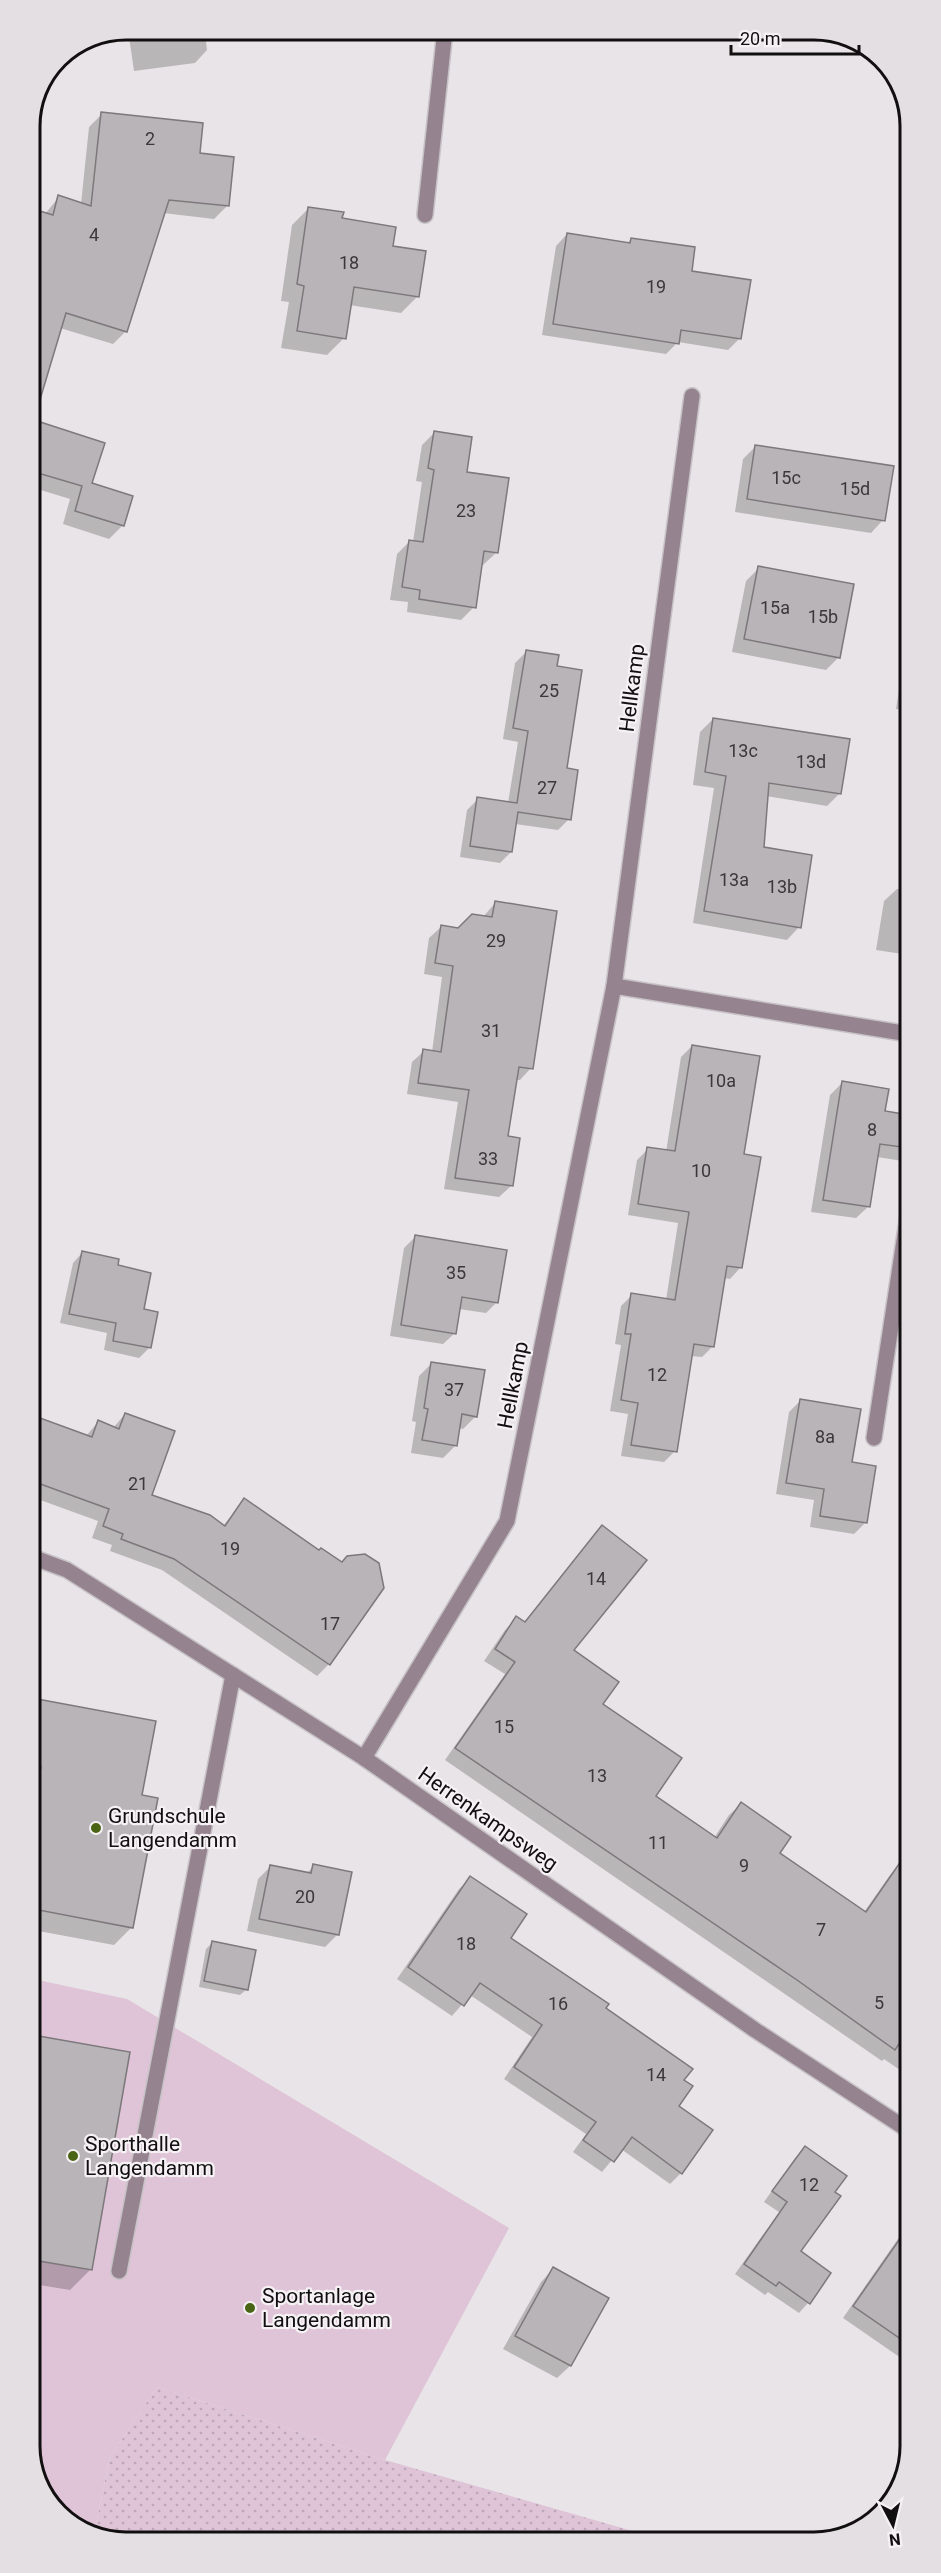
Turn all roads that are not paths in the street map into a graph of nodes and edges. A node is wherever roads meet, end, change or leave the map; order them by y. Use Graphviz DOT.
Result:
graph roads {
  1 [pos="444,40"];
  2 [pos="425,215"];
  3 [pos="692,396"];
  4 [pos="615,986"];
  5 [pos="900,1033"];
  6 [pos="900,1267"];
  7 [pos="874,1438"];
  8 [pos="40,1560"];
  9 [pos="233,1675"];
  10 [pos="364,1758"];
  11 [pos="900,2125"];
  12 [pos="119,2271"];
  1 -- 2 [label="street"];
  3 -- 4 [label="street, Hellkamp"];
  4 -- 5 [label="street"];
  4 -- 10 [label="street, Hellkamp"];
  6 -- 7 [label="street"];
  8 -- 9 [label="street, Herrenkampsweg"];
  9 -- 10 [label="street, Herrenkampsweg"];
  9 -- 12 [label="street"];
  10 -- 11 [label="street, Herrenkampsweg"];
}
